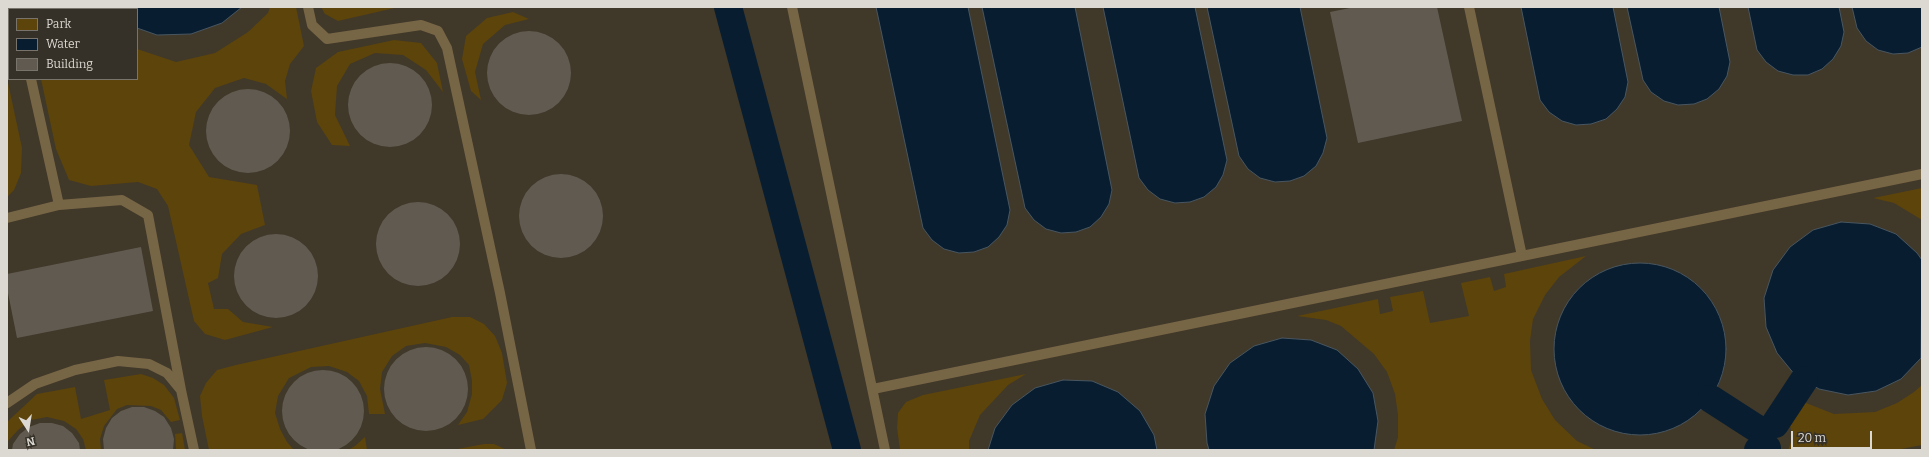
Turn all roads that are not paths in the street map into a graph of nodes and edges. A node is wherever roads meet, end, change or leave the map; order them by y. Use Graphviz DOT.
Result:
graph roads {
  1 [pos="308,7"];
  2 [pos="792,7"];
  3 [pos="1470,7"];
  4 [pos="31,80"];
  5 [pos="1922,174"];
  6 [pos="59,205"];
  7 [pos="7,218"];
  8 [pos="1522,256"];
  9 [pos="181,390"];
  10 [pos="873,390"];
  11 [pos="7,403"];
  12 [pos="194,450"];
  13 [pos="531,450"];
  14 [pos="886,450"];
  1 -- 13 [label="lane"];
  2 -- 10 [label="lane"];
  3 -- 8 [label="lane"];
  4 -- 6 [label="lane"];
  5 -- 8 [label="lane"];
  6 -- 7 [label="lane"];
  6 -- 9 [label="lane"];
  8 -- 10 [label="lane"];
  9 -- 11 [label="lane"];
  9 -- 12 [label="lane"];
  10 -- 14 [label="lane"];
}
